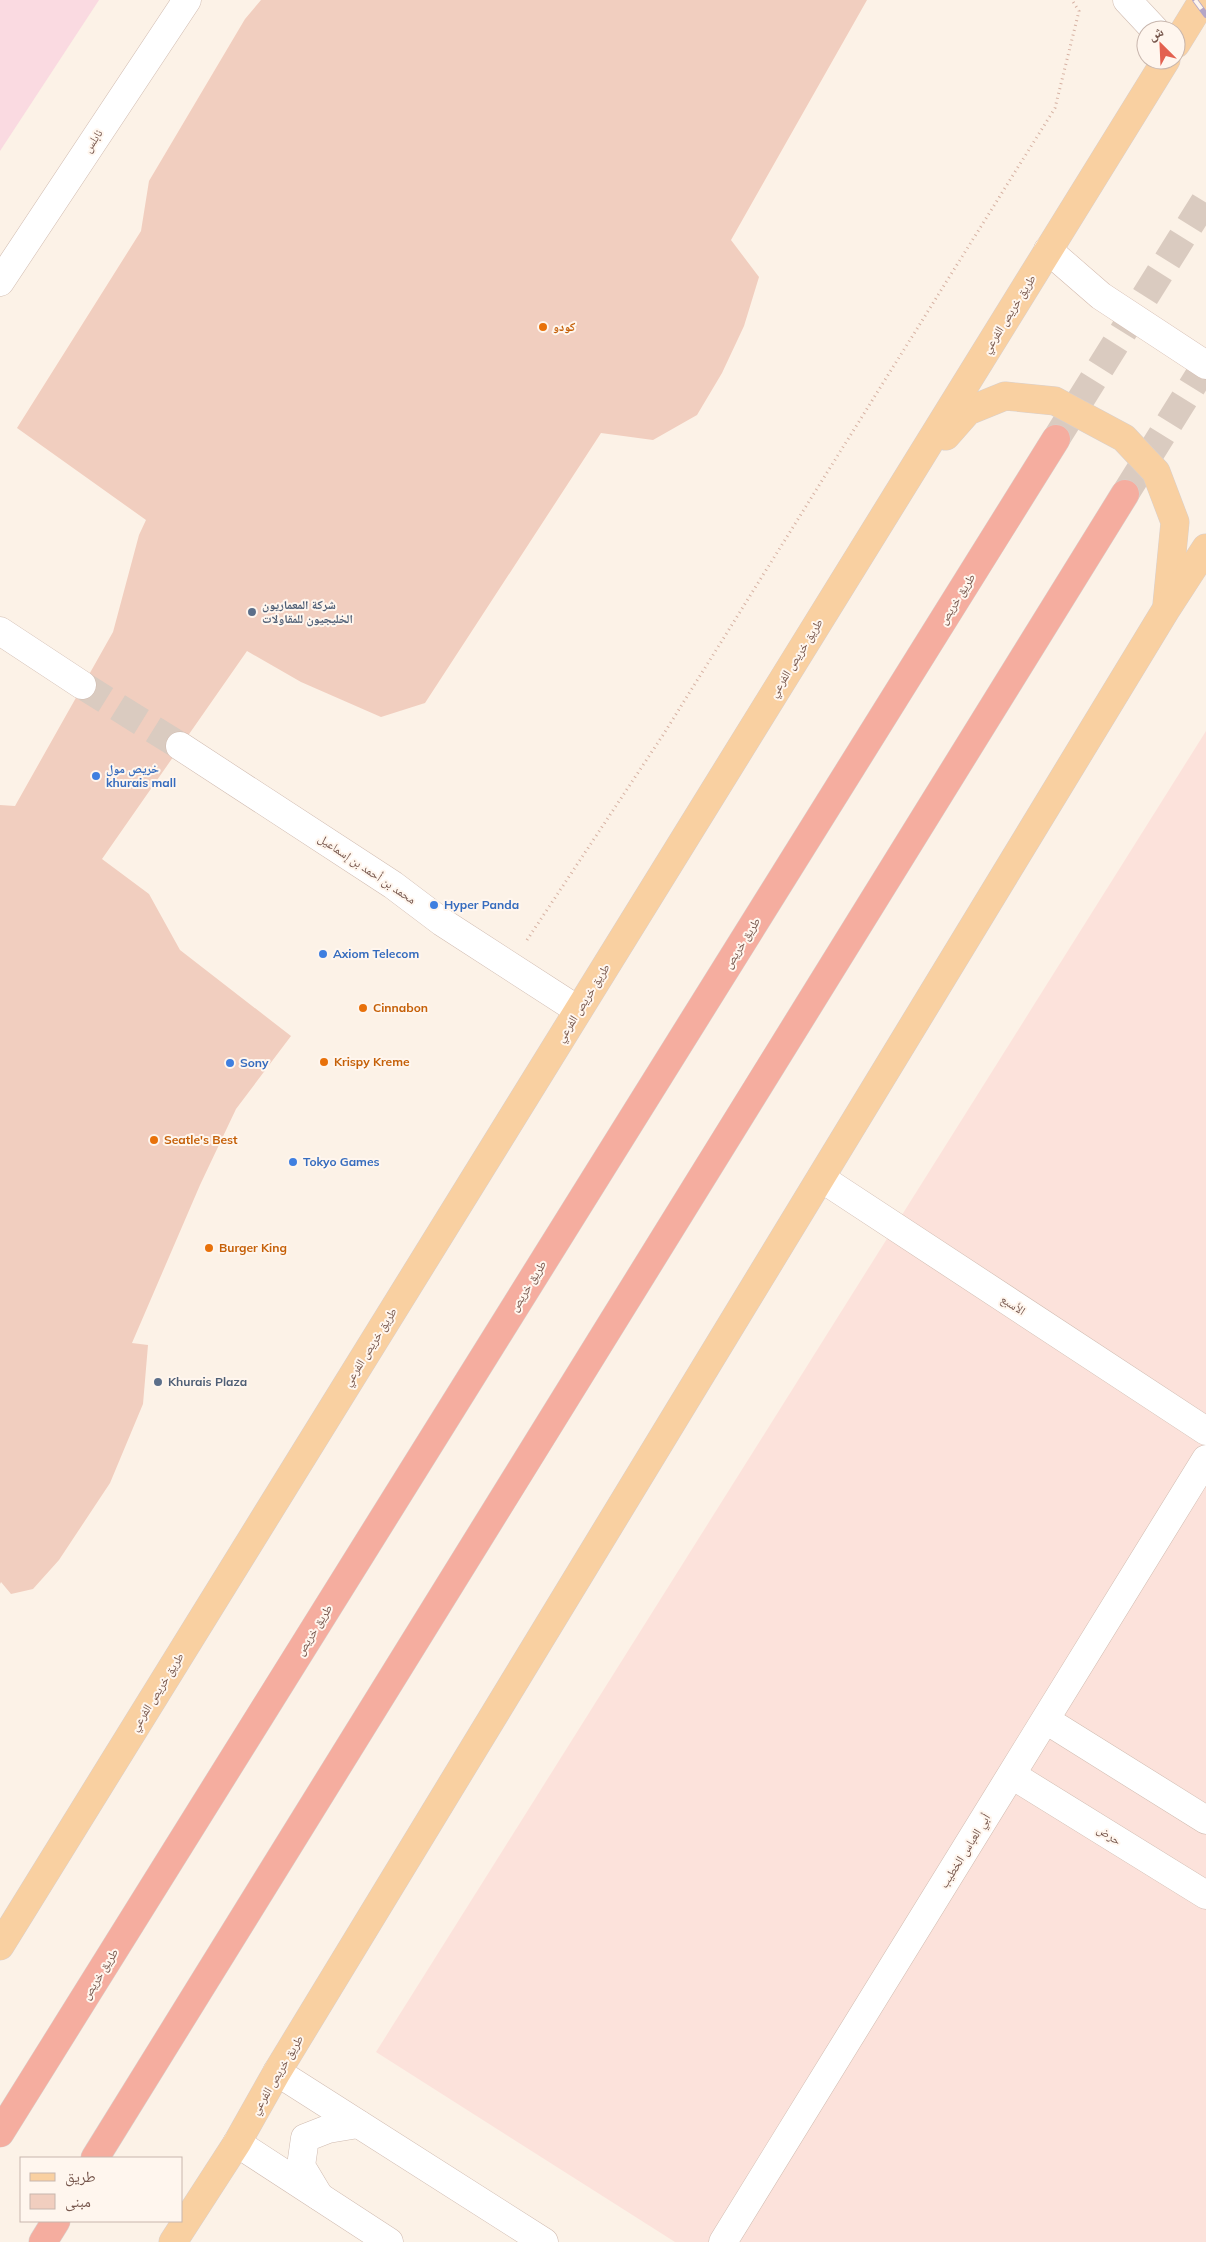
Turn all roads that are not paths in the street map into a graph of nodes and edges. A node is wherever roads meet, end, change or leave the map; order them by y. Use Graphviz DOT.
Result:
graph roads {
  1 [pos="187,0"];
  2 [pos="1127,0"];
  3 [pos="1203,0"];
  4 [pos="1146,20"];
  5 [pos="1186,28"];
  6 [pos="1160,70"];
  7 [pos="1048,250"];
  8 [pos="0,282"];
  9 [pos="1206,365"];
  10 [pos="1056,439"];
  11 [pos="901,489"];
  12 [pos="1125,494"];
  13 [pos="1206,548"];
  14 [pos="1206,575"];
  15 [pos="1167,608"];
  16 [pos="0,631"];
  17 [pos="82,685"];
  18 [pos="180,746"];
  19 [pos="578,1010"];
  20 [pos="821,1178"];
  21 [pos="1206,1431"];
  22 [pos="1206,1459"];
  23 [pos="1046,1720"];
  24 [pos="1012,1775"];
  25 [pos="1206,1820"];
  26 [pos="1206,1895"];
  27 [pos="0,1946"];
  28 [pos="278,2072"];
  29 [pos="358,2124"];
  30 [pos="0,2133"];
  31 [pos="237,2143"];
  32 [pos="96,2157"];
  33 [pos="319,2197"];
  34 [pos="55,2222"];
  35 [pos="43,2242"];
  36 [pos="173,2242"];
  37 [pos="389,2242"];
  38 [pos="544,2242"];
  39 [pos="724,2242"];
  1 -- 8 [label="street, نابلس"];
  2 -- 4 [label="street"];
  3 -- 5 [label="main road"];
  6 -- 7 [label="main road, طريق خريص الفرعي"];
  7 -- 9 [label="street"];
  7 -- 11 [label="main road, طريق خريص الفرعي"];
  10 -- 30 [label="highway, طريق خريص"];
  11 -- 15 [label="main road"];
  11 -- 19 [label="main road, طريق خريص الفرعي"];
  12 -- 32 [label="highway"];
  13 -- 15 [label="main road, طريق خريص الفرعي"];
  14 -- 15 [label="main road"];
  15 -- 20 [label="main road, طريق خريص الفرعي"];
  16 -- 17 [label="street"];
  18 -- 19 [label="street, محمد بن أحمد بن إسماعيل"];
  19 -- 27 [label="main road, طريق خريص الفرعي"];
  20 -- 21 [label="street, الأسبع"];
  20 -- 28 [label="main road, طريق خريص الفرعي"];
  22 -- 23 [label="street, أبي العباس الخطيب"];
  23 -- 24 [label="street, أبي العباس الخطيب"];
  23 -- 25 [label="street"];
  24 -- 26 [label="street, حرض"];
  24 -- 39 [label="street, أبي العباس الخطيب"];
  28 -- 29 [label="street"];
  28 -- 31 [label="main road, طريق خريص الفرعي"];
  29 -- 33 [label="street"];
  29 -- 38 [label="street"];
  31 -- 33 [label="street"];
  31 -- 36 [label="main road, طريق خريص الفرعي"];
  33 -- 37 [label="street"];
  34 -- 35 [label="highway"];
}
